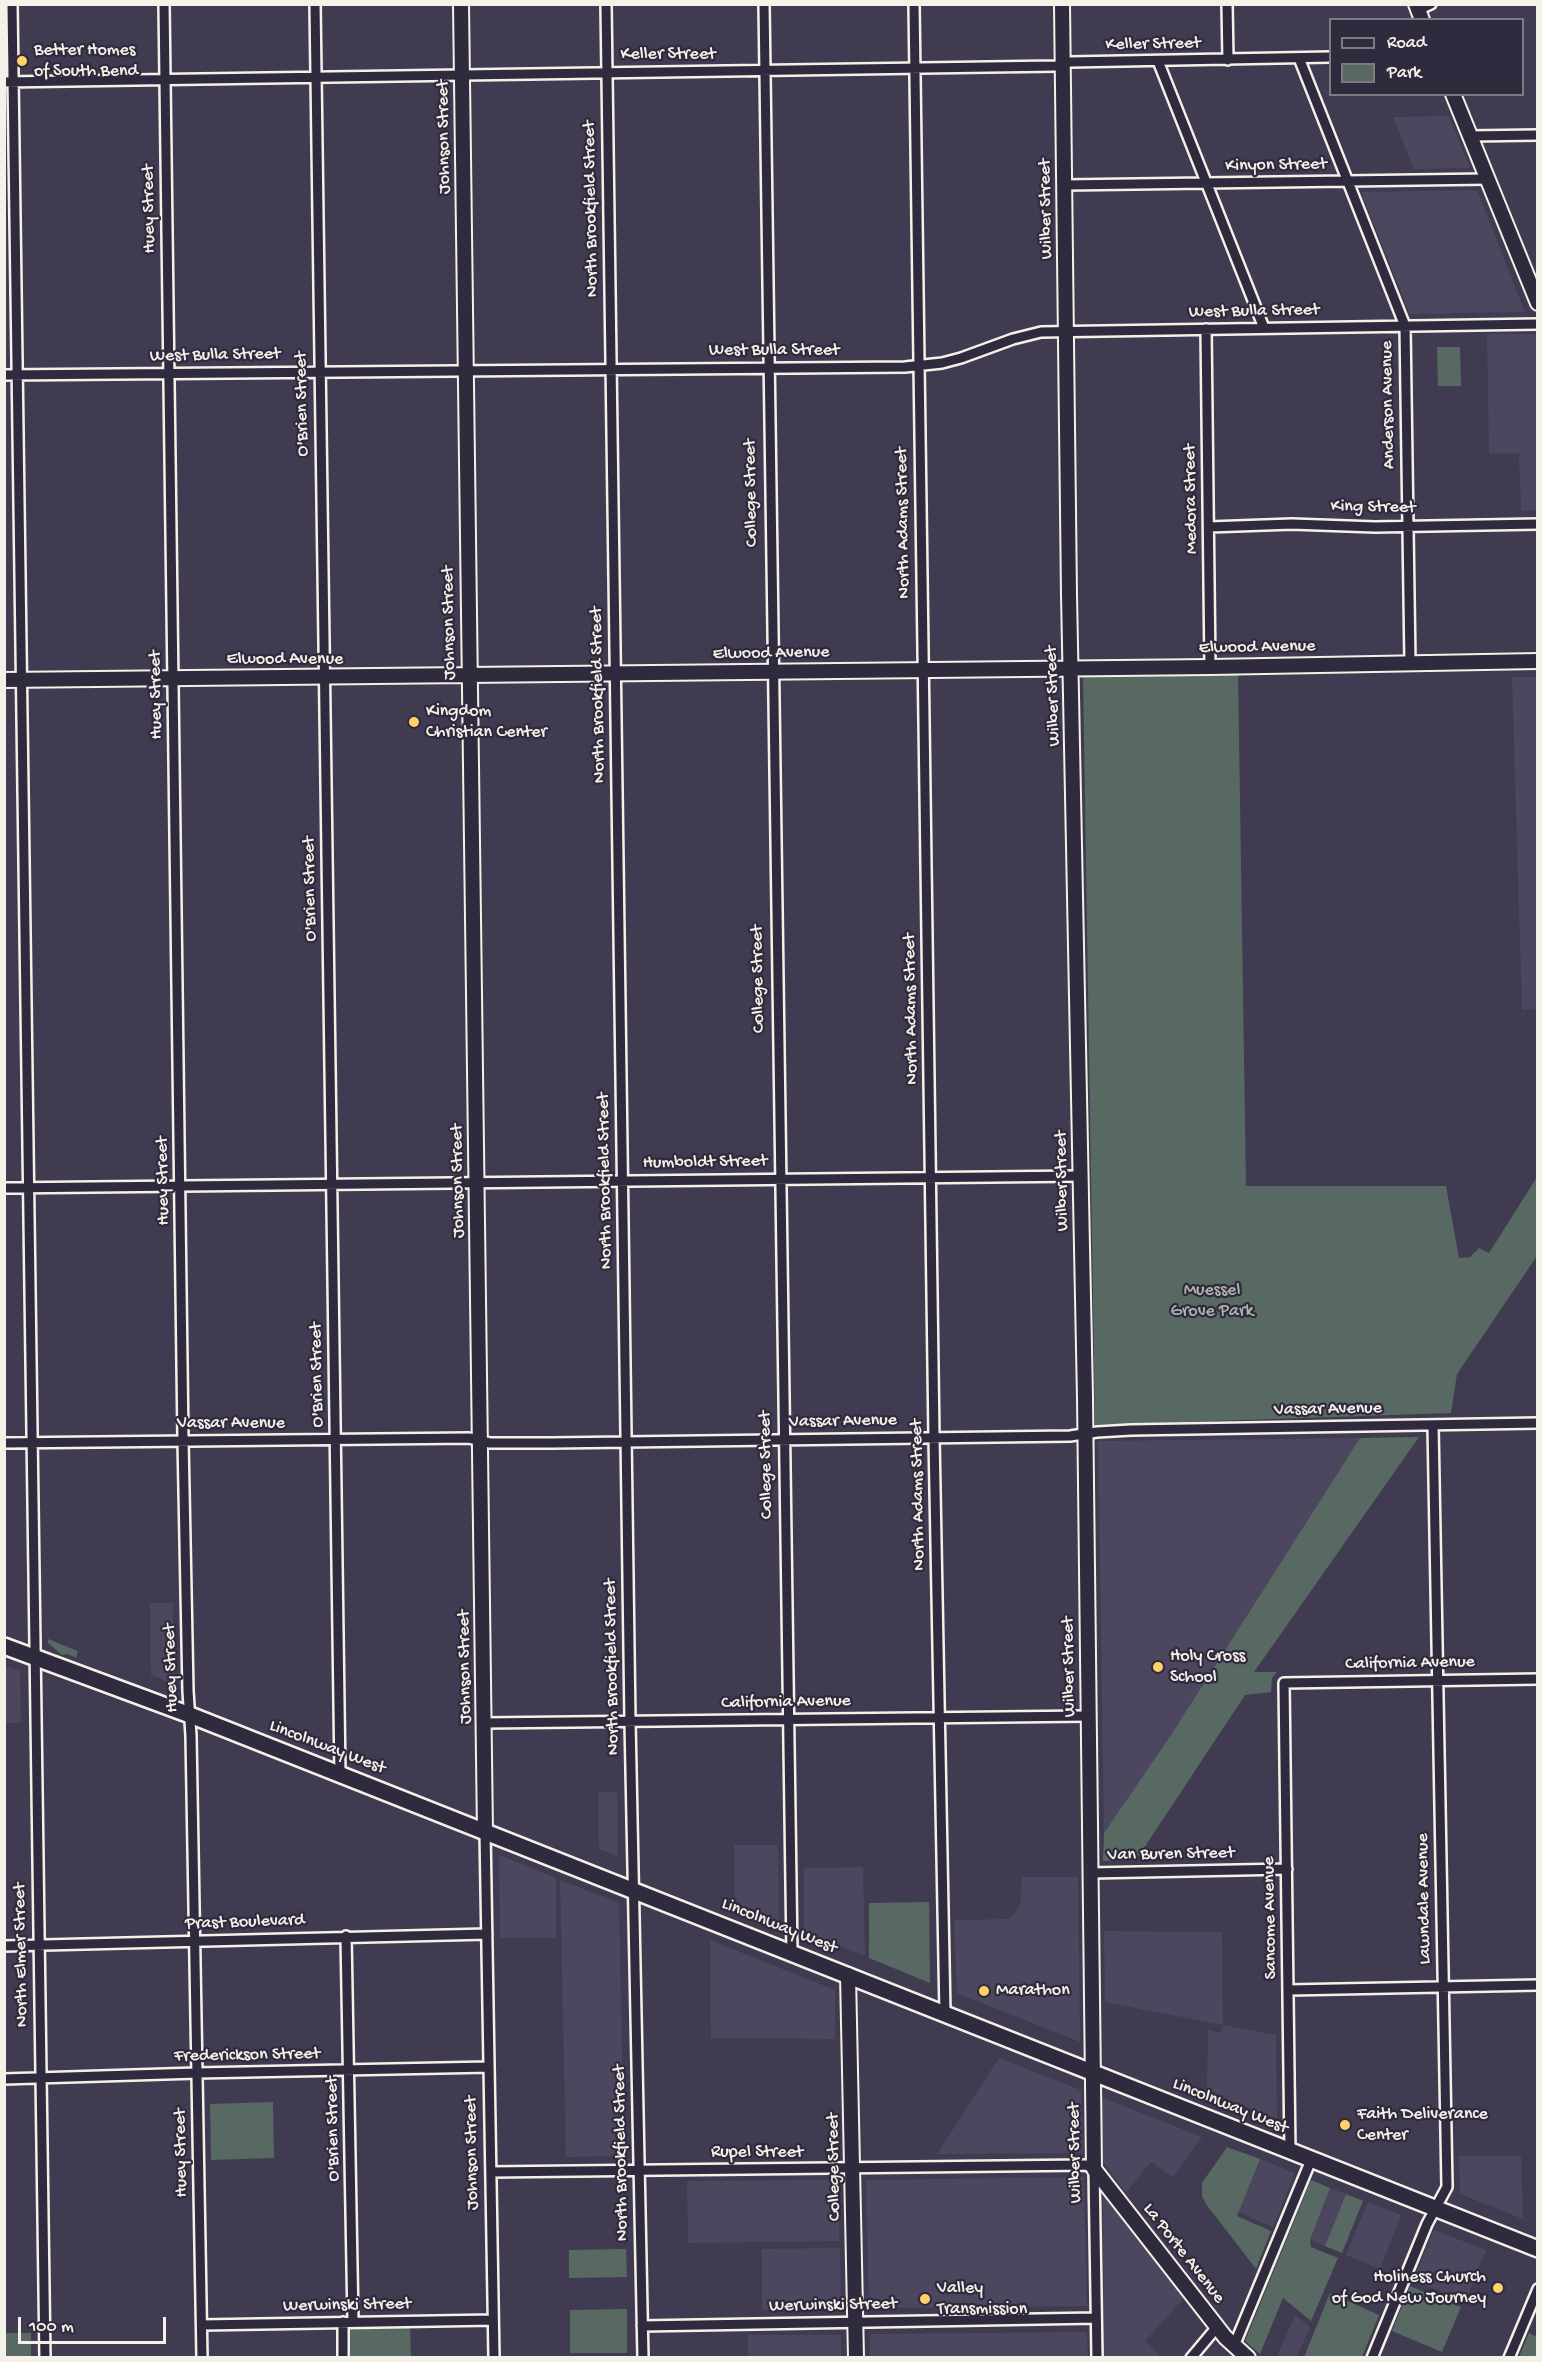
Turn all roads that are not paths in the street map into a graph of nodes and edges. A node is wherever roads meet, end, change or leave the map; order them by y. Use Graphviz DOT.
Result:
graph roads {
  1 [pos="12,4"];
  2 [pos="164,4"];
  3 [pos="315,4"];
  4 [pos="461,4"];
  5 [pos="606,4"];
  6 [pos="764,4"];
  7 [pos="914,4"];
  8 [pos="1062,4"];
  9 [pos="1227,4"];
  10 [pos="1329,57"];
  11 [pos="1299,58"];
  12 [pos="1228,60"];
  13 [pos="1158,61"];
  14 [pos="1063,64"];
  15 [pos="915,68"];
  16 [pos="765,70"];
  17 [pos="607,72"];
  18 [pos="462,74"];
  19 [pos="316,78"];
  20 [pos="165,79"];
  21 [pos="9,82"];
  22 [pos="1454,96"];
  23 [pos="1538,135"];
  24 [pos="1470,136"];
  25 [pos="1487,179"];
  26 [pos="1347,182"];
  27 [pos="1206,183"];
  28 [pos="1065,185"];
  29 [pos="1534,284"];
  30 [pos="1538,303"];
  31 [pos="1538,324"];
  32 [pos="1405,326"];
  33 [pos="1264,328"];
  34 [pos="1206,330"];
  35 [pos="1066,331"];
  36 [pos="918,366"];
  37 [pos="769,367"];
  38 [pos="611,369"];
  39 [pos="465,370"];
  40 [pos="319,371"];
  41 [pos="168,374"];
  42 [pos="4,375"];
  43 [pos="18,375"];
  44 [pos="1538,524"];
  45 [pos="1408,526"];
  46 [pos="1209,527"];
  47 [pos="1538,661"];
  48 [pos="1410,663"];
  49 [pos="1210,667"];
  50 [pos="1071,668"];
  51 [pos="922,670"];
  52 [pos="772,672"];
  53 [pos="614,674"];
  54 [pos="469,676"];
  55 [pos="324,678"];
  56 [pos="173,679"];
  57 [pos="4,680"];
  58 [pos="22,680"];
  59 [pos="931,1176"];
  60 [pos="1081,1176"];
  61 [pos="781,1179"];
  62 [pos="622,1180"];
  63 [pos="477,1182"];
  64 [pos="332,1183"];
  65 [pos="180,1184"];
  66 [pos="29,1187"];
  67 [pos="4,1188"];
  68 [pos="1538,1423"];
  69 [pos="1433,1425"];
  70 [pos="1085,1434"];
  71 [pos="934,1438"];
  72 [pos="183,1440"];
  73 [pos="336,1440"];
  74 [pos="784,1440"];
  75 [pos="481,1441"];
  76 [pos="32,1442"];
  77 [pos="627,1442"];
  78 [pos="4,1443"];
  79 [pos="4,1646"];
  80 [pos="35,1658"];
  81 [pos="1538,1679"];
  82 [pos="1438,1680"];
  83 [pos="1284,1683"];
  84 [pos="190,1715"];
  85 [pos="1088,1716"];
  86 [pos="938,1718"];
  87 [pos="790,1719"];
  88 [pos="630,1721"];
  89 [pos="485,1723"];
  90 [pos="340,1774"];
  91 [pos="485,1831"];
  92 [pos="1287,1869"];
  93 [pos="1091,1873"];
  94 [pos="633,1890"];
  95 [pos="487,1934"];
  96 [pos="346,1936"];
  97 [pos="195,1941"];
  98 [pos="38,1945"];
  99 [pos="4,1946"];
  100 [pos="792,1953"];
  101 [pos="848,1976"];
  102 [pos="1538,1985"];
  103 [pos="1443,1986"];
  104 [pos="1289,1990"];
  105 [pos="945,2014"];
  106 [pos="489,2067"];
  107 [pos="349,2070"];
  108 [pos="197,2073"];
  109 [pos="1092,2073"];
  110 [pos="40,2078"];
  111 [pos="4,2079"];
  112 [pos="1290,2152"];
  113 [pos="1311,2160"];
  114 [pos="853,2169"];
  115 [pos="1094,2169"];
  116 [pos="639,2171"];
  117 [pos="491,2172"];
  118 [pos="1437,2210"];
  119 [pos="1538,2249"];
  120 [pos="1538,2289"];
  121 [pos="1096,2318"];
  122 [pos="494,2320"];
  123 [pos="348,2322"];
  124 [pos="855,2322"];
  125 [pos="201,2325"];
  126 [pos="642,2326"];
  127 [pos="1217,2327"];
  128 [pos="1234,2346"];
  129 [pos="45,2358"];
  130 [pos="202,2358"];
  131 [pos="343,2358"];
  132 [pos="494,2358"];
  133 [pos="643,2358"];
  134 [pos="856,2358"];
  135 [pos="1097,2358"];
  136 [pos="1191,2358"];
  137 [pos="1248,2358"];
  138 [pos="1372,2358"];
  139 [pos="1509,2358"];
  1 -- 21 [label="street, North Elmer Street"];
  2 -- 20 [label="street, Huey Street"];
  3 -- 19 [label="street, O'Brien Street"];
  4 -- 18 [label="street, Johnson Street"];
  5 -- 17 [label="street, North Brookfield Street"];
  6 -- 16 [label="street, College Street"];
  7 -- 15 [label="street, North Adams Street"];
  8 -- 14 [label="street, Wilber Street"];
  9 -- 12 [label="street"];
  10 -- 11 [label="street, Keller Street"];
  11 -- 12 [label="street, Keller Street"];
  11 -- 26 [label="street, Anderson Avenue"];
  12 -- 13 [label="street, Keller Street"];
  13 -- 14 [label="street, Keller Street"];
  13 -- 27 [label="street"];
  14 -- 15 [label="street, Keller Street"];
  14 -- 28 [label="street, Wilber Street"];
  15 -- 16 [label="street, Keller Street"];
  15 -- 36 [label="street, North Adams Street"];
  16 -- 17 [label="street, Keller Street"];
  16 -- 37 [label="street, College Street"];
  17 -- 18 [label="street, Keller Street"];
  17 -- 38 [label="street, North Brookfield Street"];
  18 -- 19 [label="street, Keller Street"];
  18 -- 39 [label="street, Johnson Street"];
  19 -- 20 [label="street, Keller Street"];
  19 -- 40 [label="street, O'Brien Street"];
  20 -- 21 [label="street, Keller Street"];
  20 -- 41 [label="street, Huey Street"];
  21 -- 43 [label="street, North Elmer Street"];
  22 -- 24 [label="street"];
  23 -- 24 [label="street"];
  24 -- 25 [label="street"];
  25 -- 26 [label="street, Kinyon Street"];
  25 -- 29 [label="street"];
  26 -- 27 [label="street, Kinyon Street"];
  26 -- 32 [label="street, Anderson Avenue"];
  27 -- 28 [label="street, Kinyon Street"];
  27 -- 33 [label="street"];
  28 -- 35 [label="street, Wilber Street"];
  29 -- 30 [label="street"];
  31 -- 32 [label="street, West Bulla Street"];
  32 -- 33 [label="street, West Bulla Street"];
  32 -- 45 [label="street, Anderson Avenue"];
  33 -- 34 [label="street, West Bulla Street"];
  34 -- 35 [label="street, West Bulla Street"];
  34 -- 46 [label="street, Medora Street"];
  35 -- 36 [label="street, West Bulla Street"];
  35 -- 50 [label="street, Wilber Street"];
  36 -- 37 [label="street, West Bulla Street"];
  36 -- 51 [label="street, North Adams Street"];
  37 -- 38 [label="street, West Bulla Street"];
  37 -- 52 [label="street, College Street"];
  38 -- 39 [label="street, West Bulla Street"];
  38 -- 53 [label="street, North Brookfield Street"];
  39 -- 40 [label="street, West Bulla Street"];
  39 -- 54 [label="street, Johnson Street"];
  40 -- 41 [label="street, West Bulla Street"];
  40 -- 55 [label="street, O'Brien Street"];
  41 -- 43 [label="street, West Bulla Street"];
  41 -- 56 [label="street, Huey Street"];
  42 -- 43 [label="street, West Bulla Street"];
  43 -- 58 [label="street, North Elmer Street"];
  44 -- 45 [label="street, King Street"];
  45 -- 46 [label="street, King Street"];
  45 -- 48 [label="street, Anderson Avenue"];
  46 -- 49 [label="street, Medora Street"];
  47 -- 48 [label="street, Elwood Avenue"];
  48 -- 49 [label="street, Elwood Avenue"];
  49 -- 50 [label="street, Elwood Avenue"];
  50 -- 51 [label="street, Elwood Avenue"];
  50 -- 60 [label="street, Wilber Street"];
  51 -- 52 [label="street, Elwood Avenue"];
  51 -- 59 [label="street, North Adams Street"];
  52 -- 53 [label="street, Elwood Avenue"];
  52 -- 61 [label="street, College Street"];
  53 -- 54 [label="street, Elwood Avenue"];
  53 -- 62 [label="street, North Brookfield Street"];
  54 -- 55 [label="street, Elwood Avenue"];
  54 -- 63 [label="street, Johnson Street"];
  55 -- 56 [label="street, Elwood Avenue"];
  55 -- 64 [label="street, O'Brien Street"];
  56 -- 58 [label="street, Elwood Avenue"];
  56 -- 65 [label="street, Huey Street"];
  57 -- 58 [label="street, Elwood Avenue"];
  58 -- 66 [label="street, North Elmer Street"];
  59 -- 60 [label="street, Humboldt Street"];
  59 -- 61 [label="street, Humboldt Street"];
  59 -- 71 [label="street, North Adams Street"];
  60 -- 70 [label="street, Wilber Street"];
  61 -- 62 [label="street, Humboldt Street"];
  61 -- 74 [label="street, College Street"];
  62 -- 63 [label="street, Humboldt Street"];
  62 -- 77 [label="street, North Brookfield Street"];
  63 -- 64 [label="street, Humboldt Street"];
  63 -- 75 [label="street, Johnson Street"];
  64 -- 65 [label="street, Humboldt Street"];
  64 -- 73 [label="street, O'Brien Street"];
  65 -- 66 [label="street, Humboldt Street"];
  65 -- 72 [label="street, Huey Street"];
  66 -- 67 [label="street, Humboldt Street"];
  66 -- 76 [label="street, North Elmer Street"];
  68 -- 69 [label="street, Vassar Avenue"];
  69 -- 70 [label="street, Vassar Avenue"];
  69 -- 82 [label="street, Lawndale Avenue"];
  70 -- 71 [label="street, Vassar Avenue"];
  70 -- 85 [label="street, Wilber Street"];
  71 -- 74 [label="street, Vassar Avenue"];
  71 -- 86 [label="street, North Adams Street"];
  72 -- 73 [label="street, Vassar Avenue"];
  72 -- 76 [label="street, Vassar Avenue"];
  72 -- 84 [label="street, Huey Street"];
  73 -- 75 [label="street, Vassar Avenue"];
  73 -- 90 [label="street, O'Brien Street"];
  74 -- 77 [label="street, Vassar Avenue"];
  74 -- 87 [label="street, College Street"];
  75 -- 77 [label="street, Vassar Avenue"];
  75 -- 89 [label="street, Johnson Street"];
  76 -- 78 [label="street, Vassar Avenue"];
  76 -- 80 [label="street, North Elmer Street"];
  77 -- 88 [label="street, North Brookfield Street"];
  79 -- 80 [label="main road, Lincolnway West"];
  80 -- 84 [label="main road, Lincolnway West"];
  80 -- 98 [label="street, North Elmer Street"];
  81 -- 82 [label="street, California Avenue"];
  82 -- 83 [label="street, California Avenue"];
  82 -- 103 [label="street, Lawndale Avenue"];
  83 -- 92 [label="street, Sancome Avenue"];
  84 -- 90 [label="main road, Lincolnway West"];
  84 -- 97 [label="street, Huey Street"];
  85 -- 86 [label="street, California Avenue"];
  85 -- 93 [label="street, Wilber Street"];
  86 -- 87 [label="street, California Avenue"];
  86 -- 105 [label="street, North Adams Street"];
  87 -- 88 [label="street, California Avenue"];
  87 -- 100 [label="street, College Street"];
  88 -- 89 [label="street, California Avenue"];
  88 -- 94 [label="street, North Brookfield Street"];
  89 -- 91 [label="street, Johnson Street"];
  90 -- 91 [label="main road, Lincolnway West"];
  91 -- 94 [label="main road, Lincolnway West"];
  91 -- 95 [label="street, Johnson Street"];
  92 -- 93 [label="street, Van Buren Street"];
  92 -- 104 [label="street, Sancome Avenue"];
  93 -- 109 [label="street, Wilber Street"];
  94 -- 100 [label="main road, Lincolnway West"];
  94 -- 116 [label="street, North Brookfield Street"];
  95 -- 96 [label="street, Prast Boulevard"];
  95 -- 106 [label="street, Johnson Street"];
  96 -- 97 [label="street, Prast Boulevard"];
  96 -- 107 [label="street, O'Brien Street"];
  97 -- 98 [label="street, Prast Boulevard"];
  97 -- 108 [label="street, Huey Street"];
  98 -- 99 [label="street, Prast Boulevard"];
  98 -- 110 [label="street, North Elmer Street"];
  100 -- 101 [label="main road, Lincolnway West"];
  101 -- 105 [label="main road, Lincolnway West"];
  101 -- 114 [label="street, College Street"];
  102 -- 103 [label="street"];
  103 -- 104 [label="street"];
  103 -- 118 [label="street, Lawndale Avenue"];
  104 -- 112 [label="street, Sancome Avenue"];
  105 -- 109 [label="main road, Lincolnway West"];
  106 -- 107 [label="street, Frederickson Street"];
  106 -- 117 [label="street, Johnson Street"];
  107 -- 108 [label="street, Frederickson Street"];
  107 -- 123 [label="street, O'Brien Street"];
  108 -- 110 [label="street, Frederickson Street"];
  108 -- 125 [label="street, Huey Street"];
  109 -- 112 [label="main road, Lincolnway West"];
  109 -- 115 [label="street, Wilber Street"];
  110 -- 111 [label="street, Frederickson Street"];
  110 -- 129 [label="street, North Elmer Street"];
  112 -- 113 [label="main road, Lincolnway West"];
  113 -- 118 [label="main road, Lincolnway West"];
  113 -- 128 [label="street"];
  114 -- 115 [label="street, Rupel Street"];
  114 -- 116 [label="street, Rupel Street"];
  114 -- 124 [label="street, College Street"];
  115 -- 121 [label="street, Wilber Street"];
  115 -- 127 [label="street, La Porte Avenue"];
  116 -- 117 [label="street, Rupel Street"];
  116 -- 126 [label="street, North Brookfield Street"];
  117 -- 122 [label="street, Johnson Street"];
  118 -- 119 [label="main road, Lincolnway West"];
  118 -- 138 [label="street, Lawndale Avenue"];
  120 -- 139 [label="street"];
  121 -- 124 [label="street, Werwinski Street"];
  121 -- 135 [label="street, Wilber Street"];
  122 -- 123 [label="street, Werwinski Street"];
  122 -- 132 [label="street, Johnson Street"];
  123 -- 125 [label="street, Werwinski Street"];
  123 -- 131 [label="street, O'Brien Street"];
  124 -- 126 [label="street, Werwinski Street"];
  124 -- 134 [label="street, College Street"];
  125 -- 130 [label="street, Huey Street"];
  126 -- 133 [label="street, North Brookfield Street"];
  127 -- 128 [label="street, La Porte Avenue"];
  127 -- 136 [label="street"];
  128 -- 137 [label="street, La Porte Avenue"];
}
